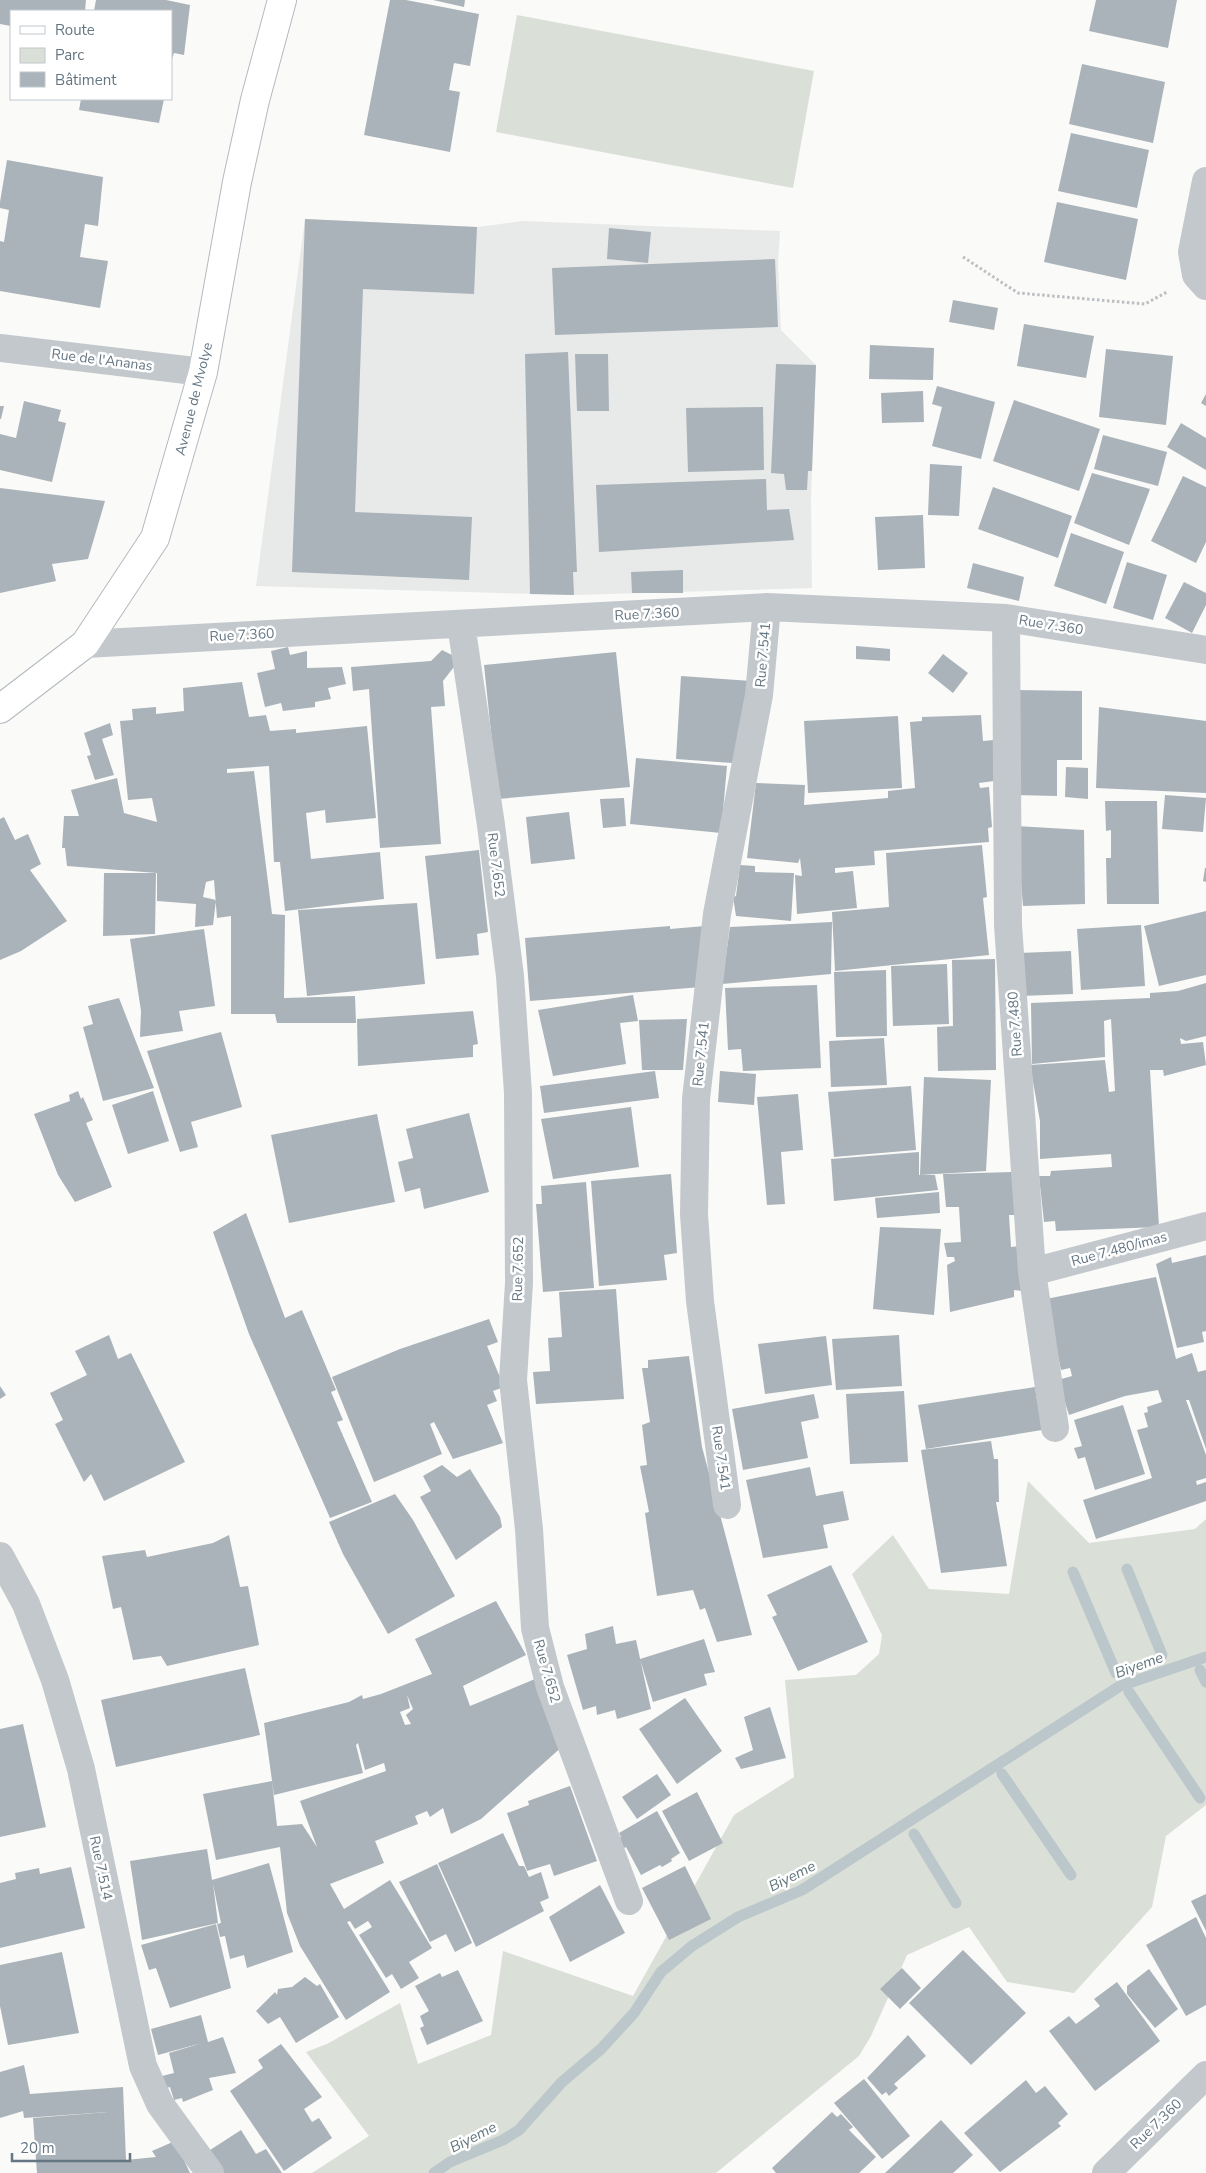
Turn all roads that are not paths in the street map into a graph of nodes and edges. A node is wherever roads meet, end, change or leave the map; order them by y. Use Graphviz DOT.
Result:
graph roads {
  1 [pos="282,0"];
  2 [pos="1206,181"];
  3 [pos="1201,281"];
  4 [pos="0,348"];
  5 [pos="203,372"];
  6 [pos="767,607"];
  7 [pos="1006,618"];
  8 [pos="461,624"];
  9 [pos="85,644"];
  10 [pos="1206,650"];
  11 [pos="0,709"];
  12 [pos="1206,1226"];
  13 [pos="1032,1272"];
  14 [pos="1055,1428"];
  15 [pos="728,1505"];
  16 [pos="0,1556"];
  17 [pos="629,1901"];
  18 [pos="1206,2075"];
  19 [pos="210,2173"];
  20 [pos="1106,2173"];
  1 -- 5 [label="main road, Avenue de Mvolye"];
  2 -- 3 [label="street"];
  4 -- 5 [label="street, Rue de l'Ananas"];
  5 -- 9 [label="main road, Avenue de Mvolye"];
  6 -- 7 [label="street, Rue 7.360"];
  6 -- 8 [label="street, Rue 7.360"];
  6 -- 15 [label="street, Rue 7.541"];
  7 -- 10 [label="street, Rue 7.360"];
  7 -- 13 [label="street, Rue 7.480"];
  8 -- 9 [label="street, Rue 7.360"];
  8 -- 17 [label="street, Rue 7.652"];
  9 -- 11 [label="main road, Avenue de Mvolye"];
  12 -- 13 [label="street, Rue 7.480/imas"];
  13 -- 14 [label="street, Rue 7.480"];
  16 -- 19 [label="street, Rue 7.514"];
  18 -- 20 [label="street, Rue 7.360"];
}
